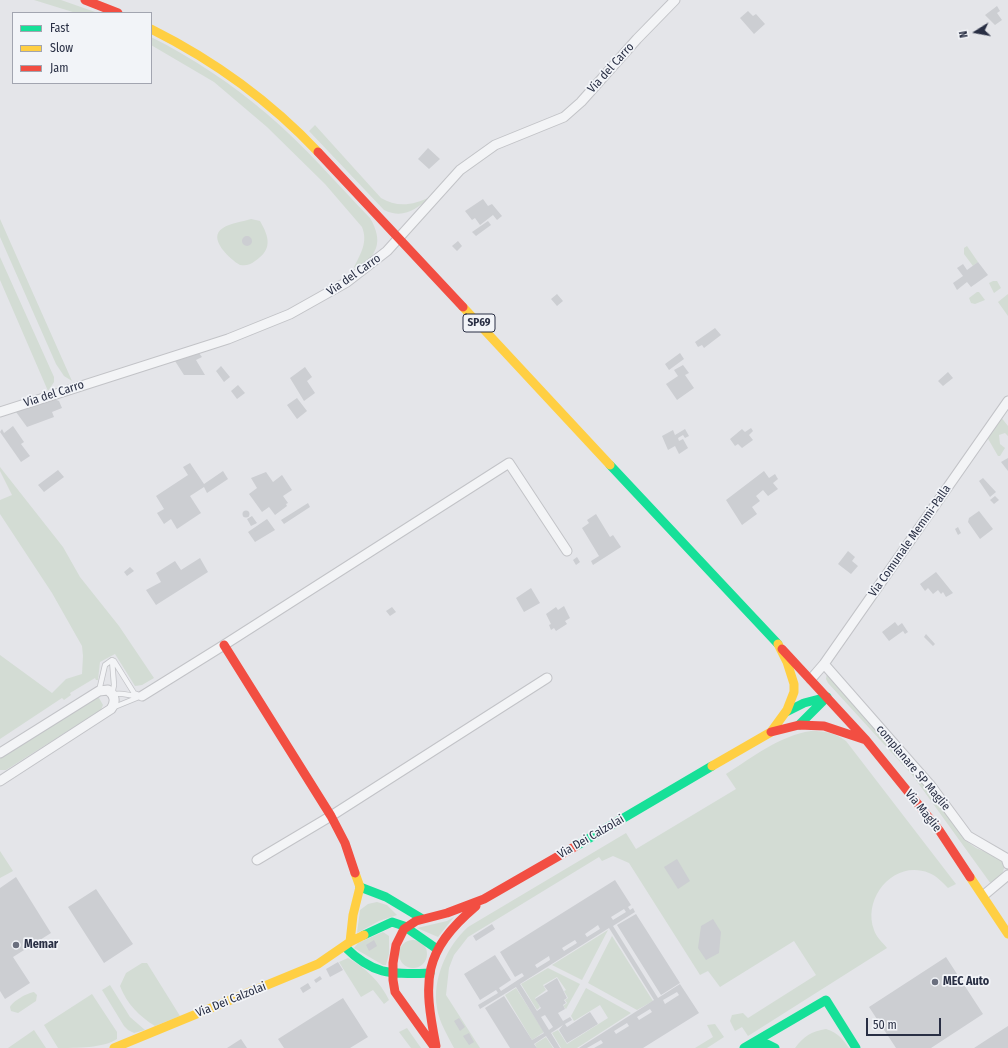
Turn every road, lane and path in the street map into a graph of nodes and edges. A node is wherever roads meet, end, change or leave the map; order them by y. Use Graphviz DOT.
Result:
graph roads {
  1 [pos="85,0"];
  2 [pos="675,0"];
  3 [pos="115,12"];
  4 [pos="152,30"];
  5 [pos="400,239"];
  6 [pos="1008,401"];
  7 [pos="0,412"];
  8 [pos="567,552"];
  9 [pos="224,645"];
  10 [pos="782,648"];
  11 [pos="112,660"];
  12 [pos="824,664"];
  13 [pos="547,678"];
  14 [pos="811,680"];
  15 [pos="99,691"];
  16 [pos="112,695"];
  17 [pos="142,696"];
  18 [pos="827,697"];
  19 [pos="111,709"];
  20 [pos="786,712"];
  21 [pos="799,725"];
  22 [pos="771,732"];
  23 [pos="866,740"];
  24 [pos="0,753"];
  25 [pos="0,781"];
  26 [pos="331,816"];
  27 [pos="257,860"];
  28 [pos="1008,864"];
  29 [pos="1008,875"];
  30 [pos="360,887"];
  31 [pos="984,895"];
  32 [pos="484,899"];
  33 [pos="421,918"];
  34 [pos="404,926"];
  35 [pos="1008,934"];
  36 [pos="348,944"];
  37 [pos="437,949"];
  38 [pos="430,973"];
  39 [pos="392,974"];
  40 [pos="114,1048"];
  41 [pos="436,1048"];
  42 [pos="745,1048"];
  43 [pos="775,1048"];
  44 [pos="856,1048"];
  1 -- 3 [label="main road"];
  2 -- 5 [label="street, Via del Carro"];
  4 -- 5 [label="main road, SP69"];
  5 -- 7 [label="street, Via del Carro"];
  5 -- 10 [label="main road, SP69"];
  6 -- 12 [label="street, Via Comunale Memmi-Palla"];
  8 -- 9 [label="street"];
  9 -- 17 [label="street"];
  9 -- 26 [label="main road"];
  10 -- 14 [label="main road, SP69"];
  10 -- 20 [label="main road"];
  11 -- 15 [label="lane"];
  11 -- 16 [label="lane"];
  11 -- 17 [label="lane"];
  12 -- 14 [label="street, Via Comunale Memmi-Palla"];
  12 -- 28 [label="street, complanare SP Maglie"];
  13 -- 26 [label="street"];
  14 -- 18 [label="main road, SP69"];
  15 -- 16 [label="street"];
  15 -- 24 [label="street"];
  16 -- 17 [label="lane"];
  16 -- 19 [label="street"];
  17 -- 19 [label="lane"];
  18 -- 20 [label="main road"];
  18 -- 21 [label="main road"];
  18 -- 23 [label="main road, Via Maglie"];
  19 -- 25 [label="street"];
  20 -- 22 [label="main road"];
  21 -- 22 [label="main road"];
  21 -- 23 [label="main road"];
  22 -- 32 [label="main road, Via Dei Calzolai"];
  23 -- 31 [label="main road, Via Maglie"];
  26 -- 27 [label="street"];
  26 -- 30 [label="main road"];
  29 -- 31 [label="street"];
  30 -- 33 [label="main road"];
  30 -- 36 [label="main road"];
  31 -- 35 [label="main road, Via Maglie"];
  32 -- 33 [label="main road, Via Dei Calzolai"];
  32 -- 37 [label="main road"];
  33 -- 34 [label="main road, Via Dei Calzolai"];
  34 -- 36 [label="main road, Via Dei Calzolai"];
  34 -- 37 [label="main road"];
  34 -- 39 [label="main road"];
  36 -- 39 [label="main road"];
  36 -- 40 [label="main road, Via Dei Calzolai"];
  37 -- 38 [label="main road"];
  38 -- 39 [label="main road"];
  38 -- 41 [label="main road"];
  39 -- 41 [label="main road"];
  42 -- 43 [label="main road"];
  42 -- 44 [label="main road"];
}
